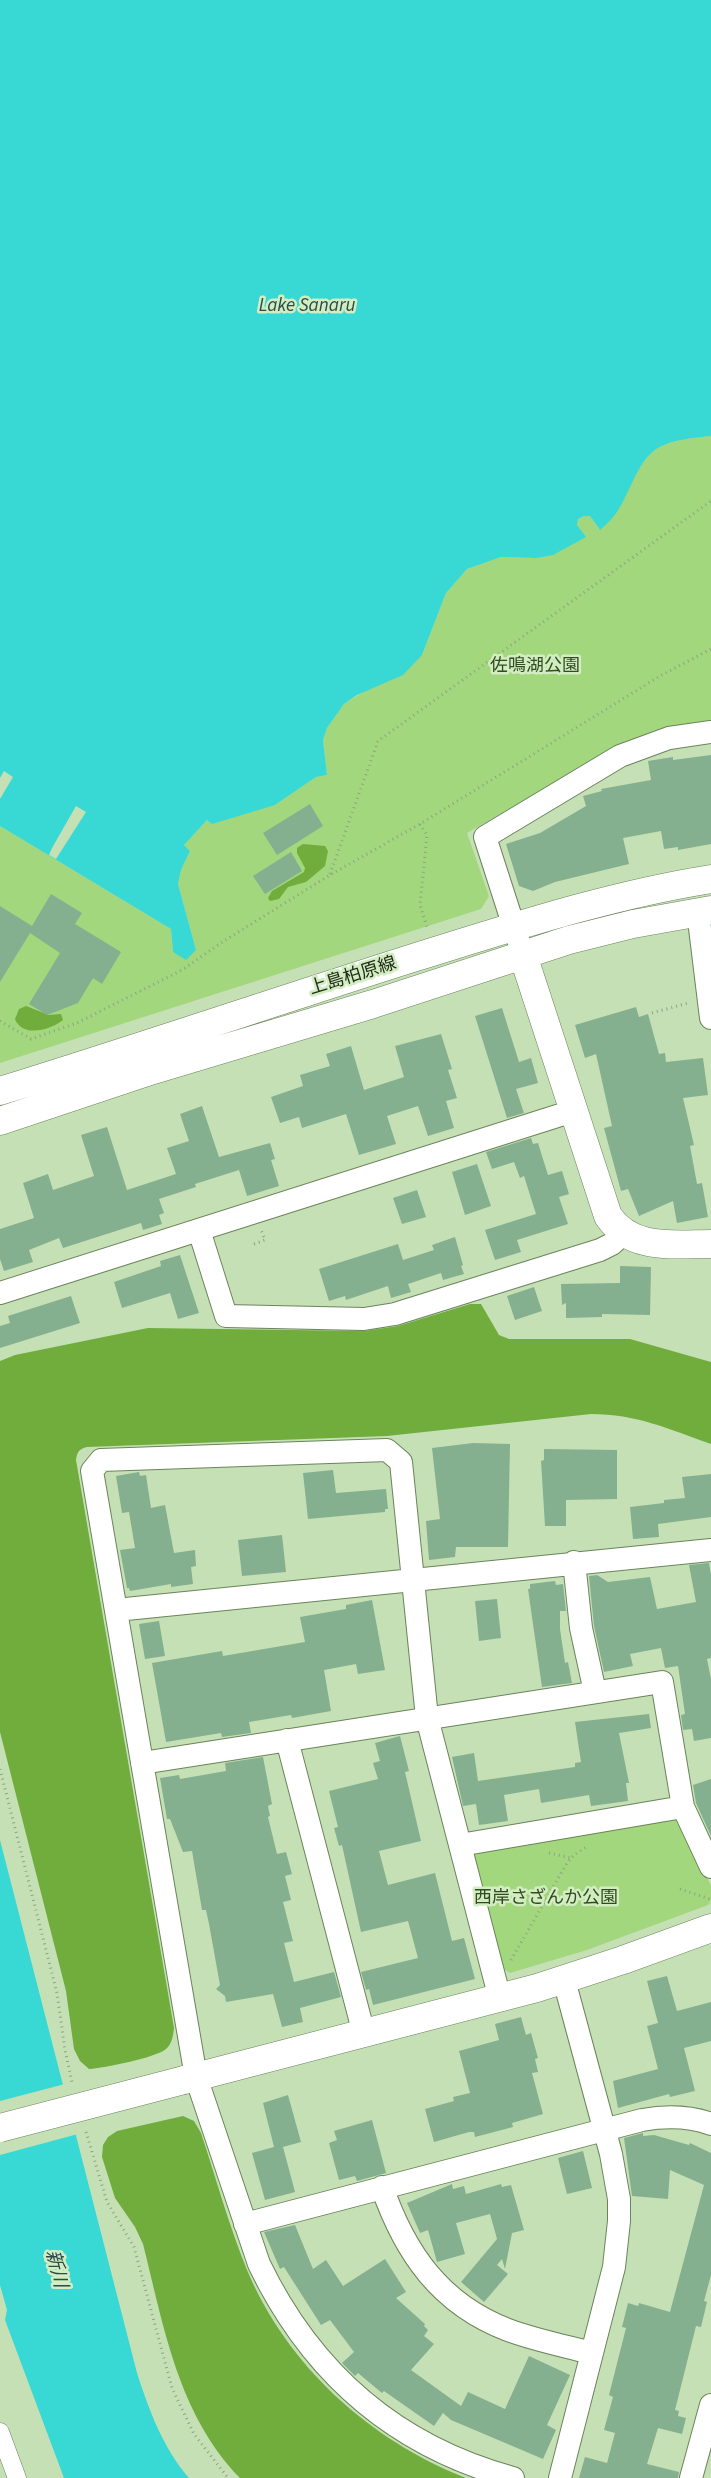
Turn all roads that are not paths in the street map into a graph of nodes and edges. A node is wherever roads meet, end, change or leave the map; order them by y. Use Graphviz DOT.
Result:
graph roads {
  1 [pos="711,732"];
  2 [pos="711,880"];
  3 [pos="705,911"];
  4 [pos="514,926"];
  5 [pos="523,955"];
  6 [pos="710,1007"];
  7 [pos="0,1092"];
  8 [pos="573,1111"];
  9 [pos="0,1121"];
  10 [pos="198,1230"];
  11 [pos="624,1233"];
  12 [pos="711,1244"];
  13 [pos="0,1293"];
  14 [pos="711,1550"];
  15 [pos="574,1562"];
  16 [pos="413,1579"];
  17 [pos="116,1610"];
  18 [pos="594,1692"];
  19 [pos="428,1718"];
  20 [pos="287,1740"];
  21 [pos="142,1763"];
  22 [pos="683,1807"];
  23 [pos="460,1845"];
  24 [pos="711,1867"];
  25 [pos="711,1928"];
  26 [pos="564,1980"];
  27 [pos="500,1998"];
  28 [pos="364,2034"];
  29 [pos="190,2078"];
  30 [pos="711,2124"];
  31 [pos="0,2128"];
  32 [pos="605,2130"];
  33 [pos="382,2187"];
  34 [pos="246,2224"];
  35 [pos="592,2353"];
  36 [pos="710,2410"];
  37 [pos="0,2432"];
  38 [pos="17,2478"];
  39 [pos="513,2478"];
  40 [pos="560,2478"];
  41 [pos="691,2478"];
  1 -- 4 [label="street"];
  2 -- 4 [label="street, 上島柏原線"];
  3 -- 5 [label="street, 上島柏原線"];
  3 -- 6 [label="street"];
  4 -- 5 [label="street"];
  4 -- 7 [label="street, 上島柏原線"];
  5 -- 8 [label="street"];
  5 -- 9 [label="street, 上島柏原線"];
  8 -- 10 [label="street"];
  8 -- 11 [label="street"];
  10 -- 11 [label="street"];
  10 -- 13 [label="street"];
  11 -- 12 [label="street"];
  14 -- 15 [label="street"];
  15 -- 16 [label="street"];
  15 -- 18 [label="street"];
  16 -- 17 [label="street"];
  16 -- 17 [label="street"];
  16 -- 19 [label="street"];
  17 -- 21 [label="street"];
  18 -- 19 [label="street"];
  18 -- 22 [label="street"];
  19 -- 20 [label="street"];
  19 -- 23 [label="street"];
  20 -- 21 [label="street"];
  20 -- 28 [label="street"];
  21 -- 29 [label="street"];
  22 -- 23 [label="street"];
  22 -- 24 [label="street"];
  23 -- 27 [label="street"];
  25 -- 26 [label="street"];
  26 -- 27 [label="street"];
  26 -- 32 [label="street"];
  27 -- 28 [label="street"];
  28 -- 29 [label="street"];
  29 -- 31 [label="street, bridge"];
  29 -- 34 [label="street"];
  30 -- 32 [label="street"];
  32 -- 33 [label="street"];
  32 -- 35 [label="street"];
  33 -- 34 [label="street"];
  33 -- 35 [label="street"];
  34 -- 39 [label="street"];
  35 -- 40 [label="street"];
  36 -- 41 [label="street"];
  37 -- 38 [label="street"];
}
